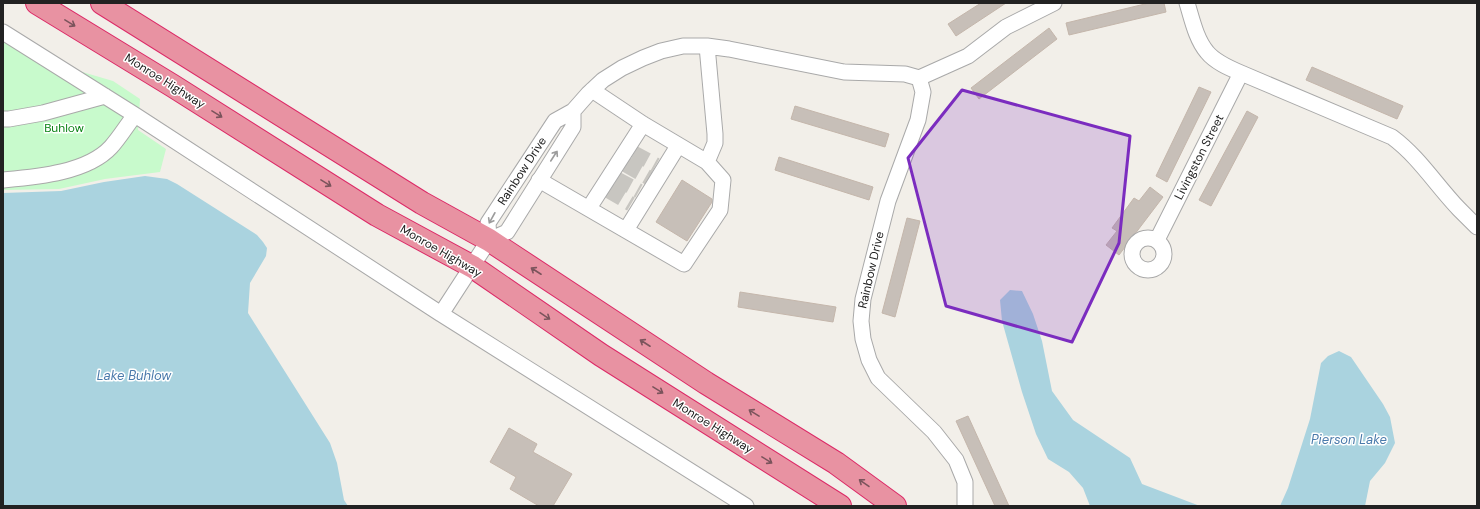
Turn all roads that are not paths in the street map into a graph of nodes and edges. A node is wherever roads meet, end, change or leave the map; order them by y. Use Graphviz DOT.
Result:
graph roads {
  1 [pos="37,3"];
  2 [pos="102,3"];
  3 [pos="1054,3"];
  4 [pos="1187,3"];
  5 [pos="3,32"];
  6 [pos="707,46"];
  7 [pos="1241,73"];
  8 [pos="919,78"];
  9 [pos="592,90"];
  10 [pos="105,96"];
  11 [pos="573,111"];
  12 [pos="135,115"];
  13 [pos="3,118"];
  14 [pos="643,124"];
  15 [pos="678,146"];
  16 [pos="707,162"];
  17 [pos="3,180"];
  18 [pos="539,180"];
  19 [pos="589,208"];
  20 [pos="1477,227"];
  21 [pos="626,230"];
  22 [pos="489,240"];
  23 [pos="1157,240"];
  24 [pos="473,267"];
  25 [pos="441,314"];
  26 [pos="746,506"];
  27 [pos="840,506"];
  28 [pos="895,506"];
  29 [pos="965,506"];
  1 -- 24 [label="highway, Monroe Highway, one-way"];
  2 -- 22 [label="highway"];
  3 -- 8 [label="street"];
  4 -- 7 [label="street"];
  5 -- 10 [label="street"];
  6 -- 8 [label="street, Rainbow Drive"];
  6 -- 9 [label="street, Rainbow Drive"];
  6 -- 16 [label="street"];
  7 -- 20 [label="street"];
  7 -- 23 [label="street, Livingston Street"];
  8 -- 29 [label="street, Rainbow Drive"];
  9 -- 11 [label="street, Rainbow Drive"];
  9 -- 14 [label="street"];
  10 -- 12 [label="street"];
  10 -- 13 [label="street"];
  18 -- 11 [label="street, Rainbow Drive, one-way"];
  11 -- 22 [label="street, Rainbow Drive, one-way"];
  12 -- 17 [label="street"];
  12 -- 25 [label="street"];
  14 -- 15 [label="street"];
  14 -- 19 [label="street"];
  15 -- 16 [label="street"];
  15 -- 21 [label="street"];
  16 -- 21 [label="street"];
  18 -- 19 [label="street"];
  18 -- 22 [label="street, Rainbow Drive"];
  19 -- 21 [label="street"];
  22 -- 24 [label="street, Rainbow Drive"];
  28 -- 22 [label="highway, one-way"];
  24 -- 25 [label="street, Rainbow Drive"];
  24 -- 27 [label="highway, Monroe Highway, one-way"];
  25 -- 26 [label="street"];
}
